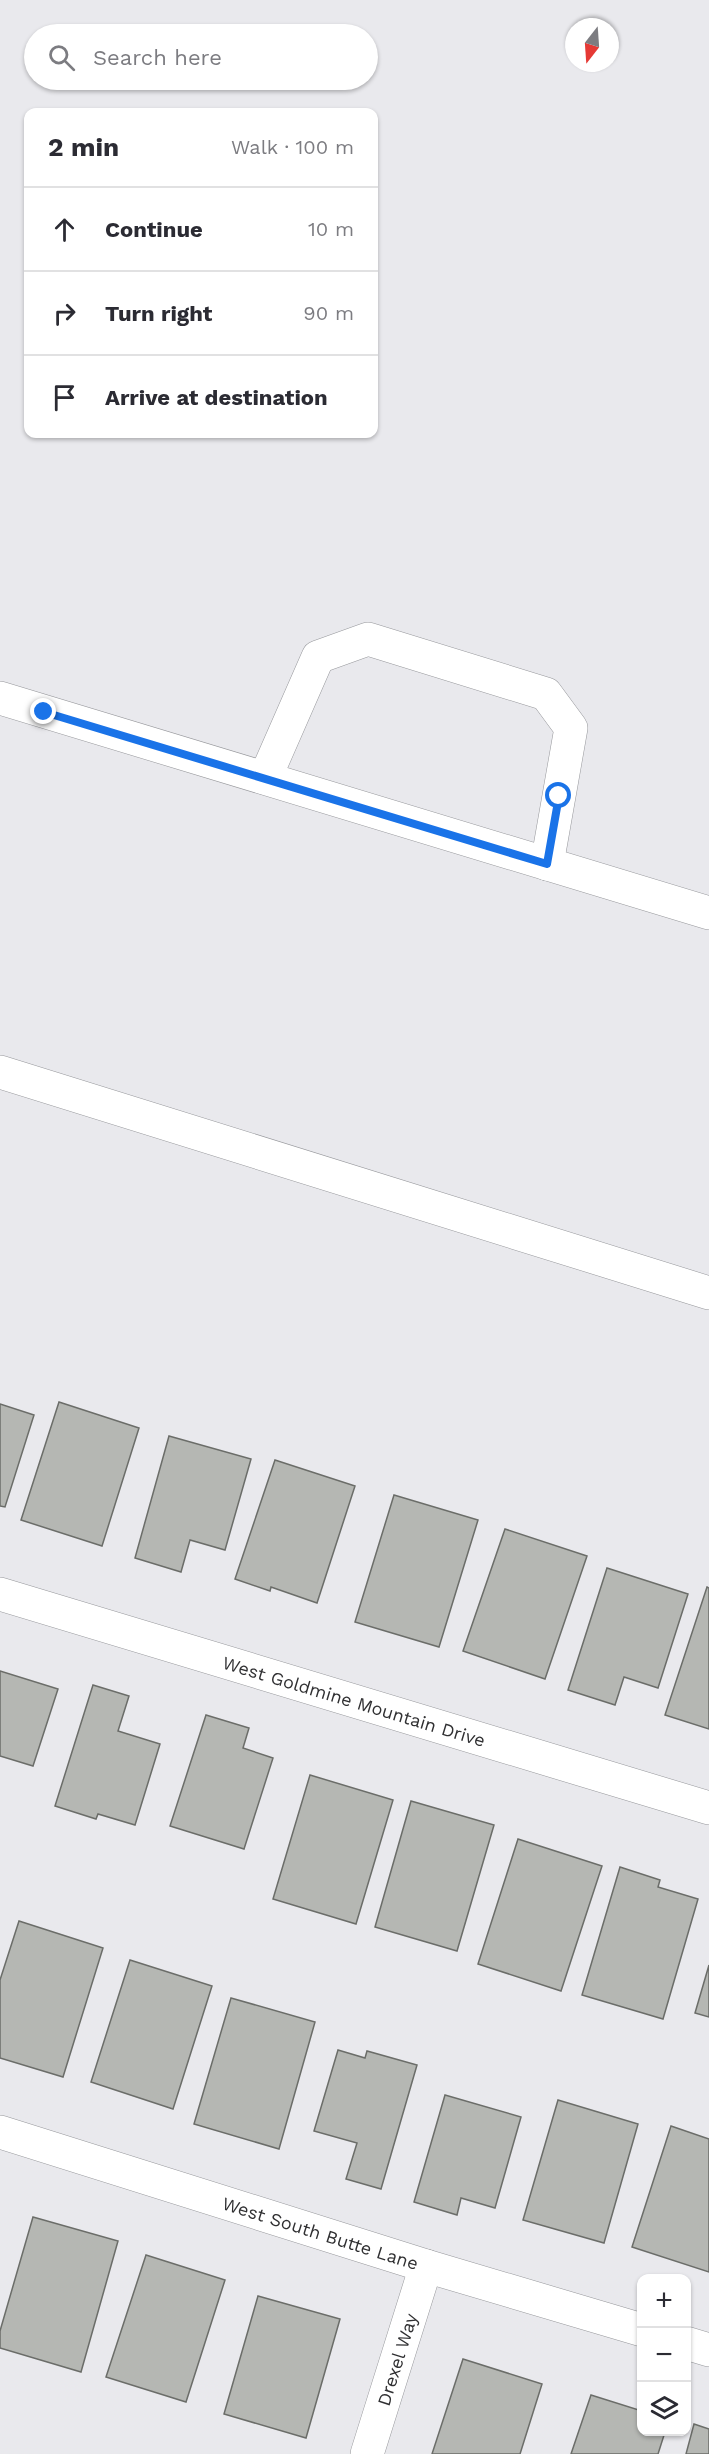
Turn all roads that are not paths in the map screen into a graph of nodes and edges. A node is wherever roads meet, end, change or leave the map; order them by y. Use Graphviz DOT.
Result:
graph roads {
  1 [pos="0,698"];
  2 [pos="265,778"];
  3 [pos="547,864"];
  4 [pos="709,913"];
  5 [pos="0,1072"];
  6 [pos="709,1293"];
  7 [pos="0,1594"];
  8 [pos="709,1809"];
  9 [pos="0,2132"];
  10 [pos="426,2266"];
  11 [pos="637,2329"];
  12 [pos="691,2344"];
  13 [pos="709,2349"];
  14 [pos="367,2454"];
  1 -- 2 [label="street"];
  2 -- 3 [label="street"];
  2 -- 3 [label="street"];
  3 -- 4 [label="street"];
  5 -- 6 [label="street"];
  7 -- 8 [label="street, West Goldmine Mountain Drive"];
  9 -- 10 [label="street, West South Butte Lane"];
  10 -- 11 [label="street, West South Butte Lane"];
  10 -- 14 [label="street, Drexel Way"];
  12 -- 13 [label="street"];
}
